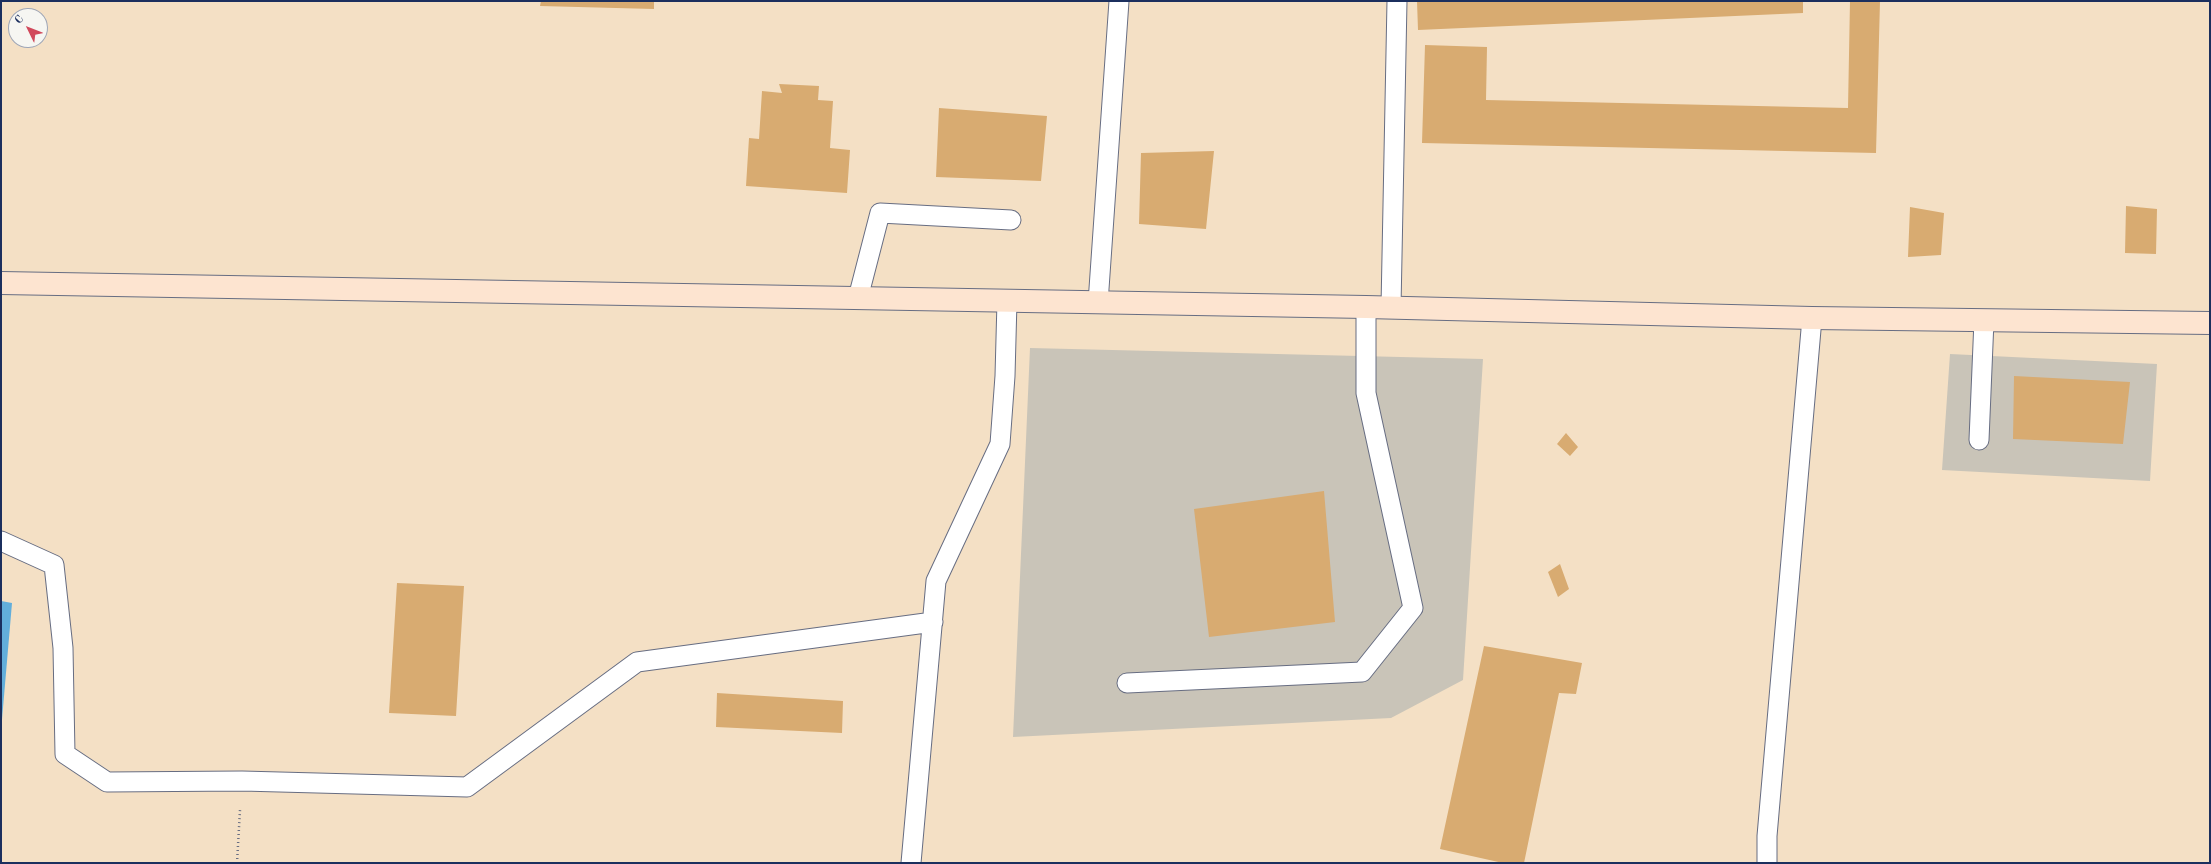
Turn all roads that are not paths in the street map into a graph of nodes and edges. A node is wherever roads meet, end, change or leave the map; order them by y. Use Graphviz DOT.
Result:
graph roads {
  1 [pos="1119,1"];
  2 [pos="1397,1"];
  3 [pos="1011,220"];
  4 [pos="1,283"];
  5 [pos="858,298"];
  6 [pos="1007,301"];
  7 [pos="1098,303"];
  8 [pos="1366,307"];
  9 [pos="1391,307"];
  10 [pos="1812,318"];
  11 [pos="1984,320"];
  12 [pos="2210,323"];
  13 [pos="1978,440"];
  14 [pos="1,541"];
  15 [pos="933,622"];
  16 [pos="1127,683"];
  17 [pos="911,863"];
  18 [pos="1767,863"];
  1 -- 7 [label="lane"];
  2 -- 9 [label="lane"];
  3 -- 5 [label="lane"];
  4 -- 5 [label="street"];
  5 -- 6 [label="street"];
  6 -- 7 [label="street"];
  6 -- 15 [label="lane"];
  7 -- 8 [label="street"];
  8 -- 9 [label="street"];
  8 -- 16 [label="lane"];
  9 -- 10 [label="street"];
  10 -- 11 [label="street"];
  10 -- 18 [label="lane"];
  11 -- 12 [label="street"];
  11 -- 13 [label="lane"];
  14 -- 15 [label="lane"];
  15 -- 17 [label="lane"];
}
